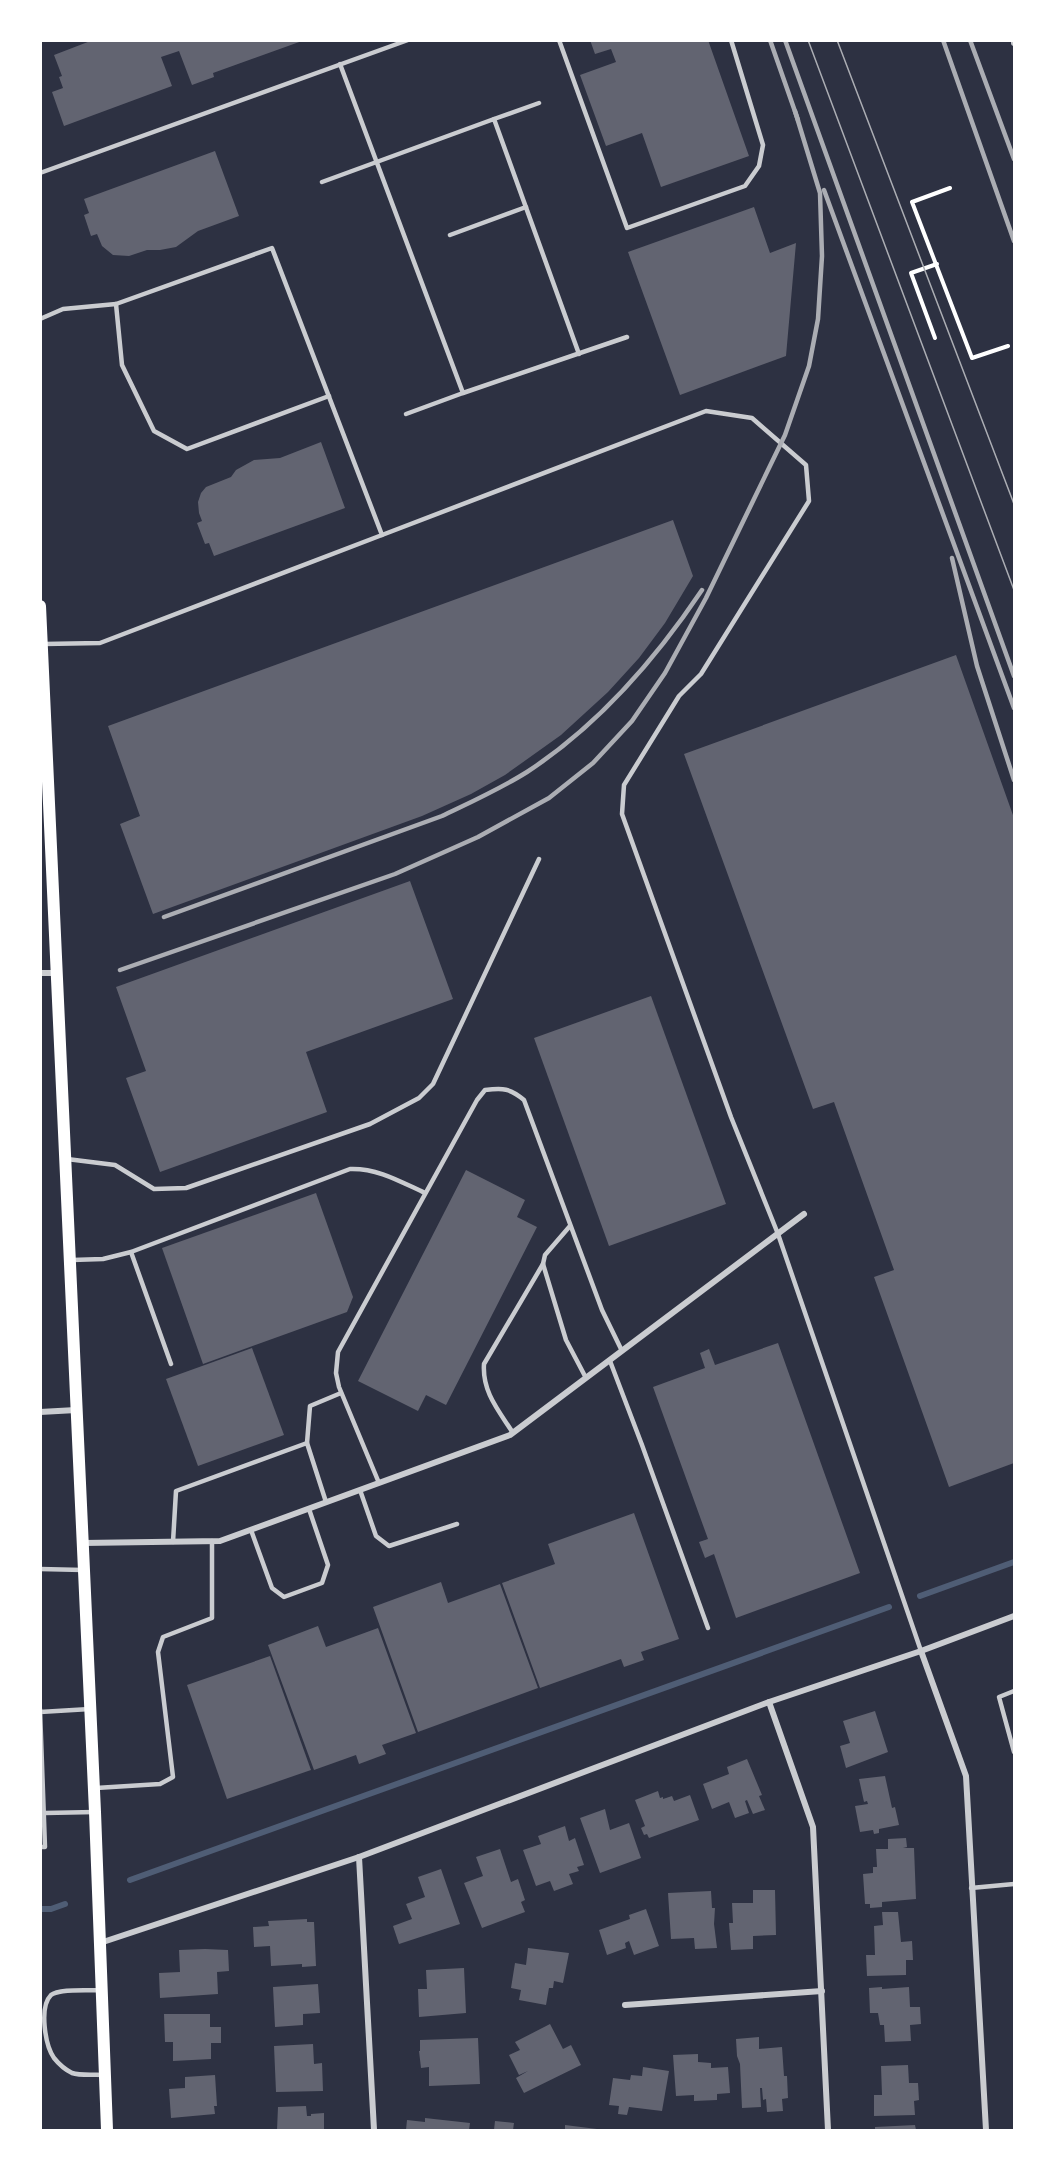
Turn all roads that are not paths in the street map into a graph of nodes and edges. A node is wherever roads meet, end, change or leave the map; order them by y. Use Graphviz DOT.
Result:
graph roads {
  1 [pos="408,40"];
  2 [pos="559,40"];
  3 [pos="731,40"];
  4 [pos="340,64"];
  5 [pos="539,103"];
  6 [pos="494,119"];
  7 [pos="377,163"];
  8 [pos="40,173"];
  9 [pos="322,183"];
  10 [pos="526,207"];
  11 [pos="450,235"];
  12 [pos="116,304"];
  13 [pos="40,319"];
  14 [pos="627,337"];
  15 [pos="579,354"];
  16 [pos="463,393"];
  17 [pos="329,396"];
  18 [pos="405,414"];
  19 [pos="382,535"];
  20 [pos="40,606"];
  21 [pos="42,644"];
  22 [pos="539,859"];
  23 [pos="56,972"];
  24 [pos="40,973"];
  25 [pos="65,1158"];
  26 [pos="425,1193"];
  27 [pos="804,1214"];
  28 [pos="570,1226"];
  29 [pos="778,1234"];
  30 [pos="130,1252"];
  31 [pos="70,1261"];
  32 [pos="543,1264"];
  33 [pos="622,1351"];
  34 [pos="610,1361"];
  35 [pos="171,1364"];
  36 [pos="586,1378"];
  37 [pos="341,1393"];
  38 [pos="76,1410"];
  39 [pos="40,1412"];
  40 [pos="513,1433"];
  41 [pos="307,1443"];
  42 [pos="379,1483"];
  43 [pos="360,1490"];
  44 [pos="326,1502"];
  45 [pos="309,1509"];
  46 [pos="457,1524"];
  47 [pos="251,1530"];
  48 [pos="212,1541"];
  49 [pos="173,1542"];
  50 [pos="82,1543"];
  51 [pos="40,1569"];
  52 [pos="83,1570"];
  53 [pos="1014,1616"];
  54 [pos="708,1628"];
  55 [pos="921,1651"];
  56 [pos="1014,1691"];
  57 [pos="769,1702"];
  58 [pos="90,1709"];
  59 [pos="41,1711"];
  60 [pos="1014,1752"];
  61 [pos="94,1788"];
  62 [pos="95,1812"];
  63 [pos="45,1813"];
  64 [pos="40,1847"];
  65 [pos="359,1857"];
  66 [pos="1014,1884"];
  67 [pos="971,1888"];
  68 [pos="99,1943"];
  69 [pos="102,1990"];
  70 [pos="822,1991"];
  71 [pos="625,2005"];
  72 [pos="105,2075"];
  73 [pos="107,2130"];
  74 [pos="374,2130"];
  75 [pos="828,2130"];
  76 [pos="986,2130"];
  1 -- 4 [label="lane"];
  2 -- 3 [label="lane"];
  4 -- 7 [label="lane"];
  4 -- 8 [label="lane"];
  5 -- 6 [label="lane"];
  6 -- 7 [label="lane"];
  6 -- 10 [label="lane"];
  7 -- 9 [label="lane"];
  7 -- 16 [label="lane"];
  10 -- 11 [label="lane"];
  10 -- 15 [label="lane"];
  12 -- 13 [label="lane"];
  12 -- 17 [label="lane"];
  12 -- 17 [label="lane"];
  14 -- 15 [label="lane"];
  15 -- 16 [label="lane"];
  16 -- 18 [label="lane"];
  17 -- 19 [label="lane"];
  19 -- 21 [label="lane"];
  19 -- 29 [label="lane"];
  20 -- 21 [label="main road"];
  21 -- 23 [label="main road"];
  22 -- 25 [label="lane"];
  23 -- 24 [label="street"];
  23 -- 25 [label="main road"];
  25 -- 31 [label="main road"];
  26 -- 28 [label="lane"];
  26 -- 30 [label="lane"];
  26 -- 37 [label="lane"];
  27 -- 29 [label="street"];
  28 -- 32 [label="lane"];
  28 -- 33 [label="lane"];
  29 -- 33 [label="street"];
  29 -- 55 [label="lane"];
  30 -- 31 [label="lane"];
  30 -- 35 [label="lane"];
  31 -- 38 [label="main road"];
  32 -- 36 [label="lane"];
  32 -- 40 [label="lane"];
  33 -- 34 [label="street"];
  34 -- 36 [label="street"];
  34 -- 54 [label="lane"];
  36 -- 40 [label="street"];
  37 -- 41 [label="lane"];
  37 -- 42 [label="lane"];
  38 -- 39 [label="street"];
  38 -- 50 [label="main road"];
  40 -- 42 [label="street"];
  41 -- 44 [label="lane"];
  41 -- 49 [label="lane"];
  42 -- 43 [label="street"];
  43 -- 44 [label="street"];
  43 -- 46 [label="lane"];
  44 -- 45 [label="street"];
  45 -- 47 [label="street"];
  45 -- 47 [label="lane"];
  47 -- 48 [label="street"];
  48 -- 49 [label="street"];
  48 -- 61 [label="lane"];
  49 -- 50 [label="street"];
  50 -- 52 [label="main road"];
  51 -- 52 [label="lane"];
  52 -- 58 [label="main road"];
  53 -- 55 [label="street"];
  55 -- 57 [label="street"];
  55 -- 67 [label="street"];
  56 -- 60 [label="lane"];
  57 -- 65 [label="street"];
  57 -- 70 [label="street"];
  58 -- 59 [label="lane"];
  58 -- 61 [label="main road"];
  59 -- 63 [label="lane"];
  61 -- 62 [label="main road"];
  62 -- 63 [label="lane"];
  62 -- 68 [label="main road"];
  63 -- 64 [label="lane"];
  65 -- 68 [label="street"];
  65 -- 74 [label="street"];
  66 -- 67 [label="lane"];
  67 -- 76 [label="street"];
  68 -- 69 [label="main road"];
  69 -- 72 [label="main road"];
  69 -- 72 [label="lane"];
  70 -- 71 [label="street"];
  70 -- 75 [label="street"];
  72 -- 73 [label="main road"];
}
